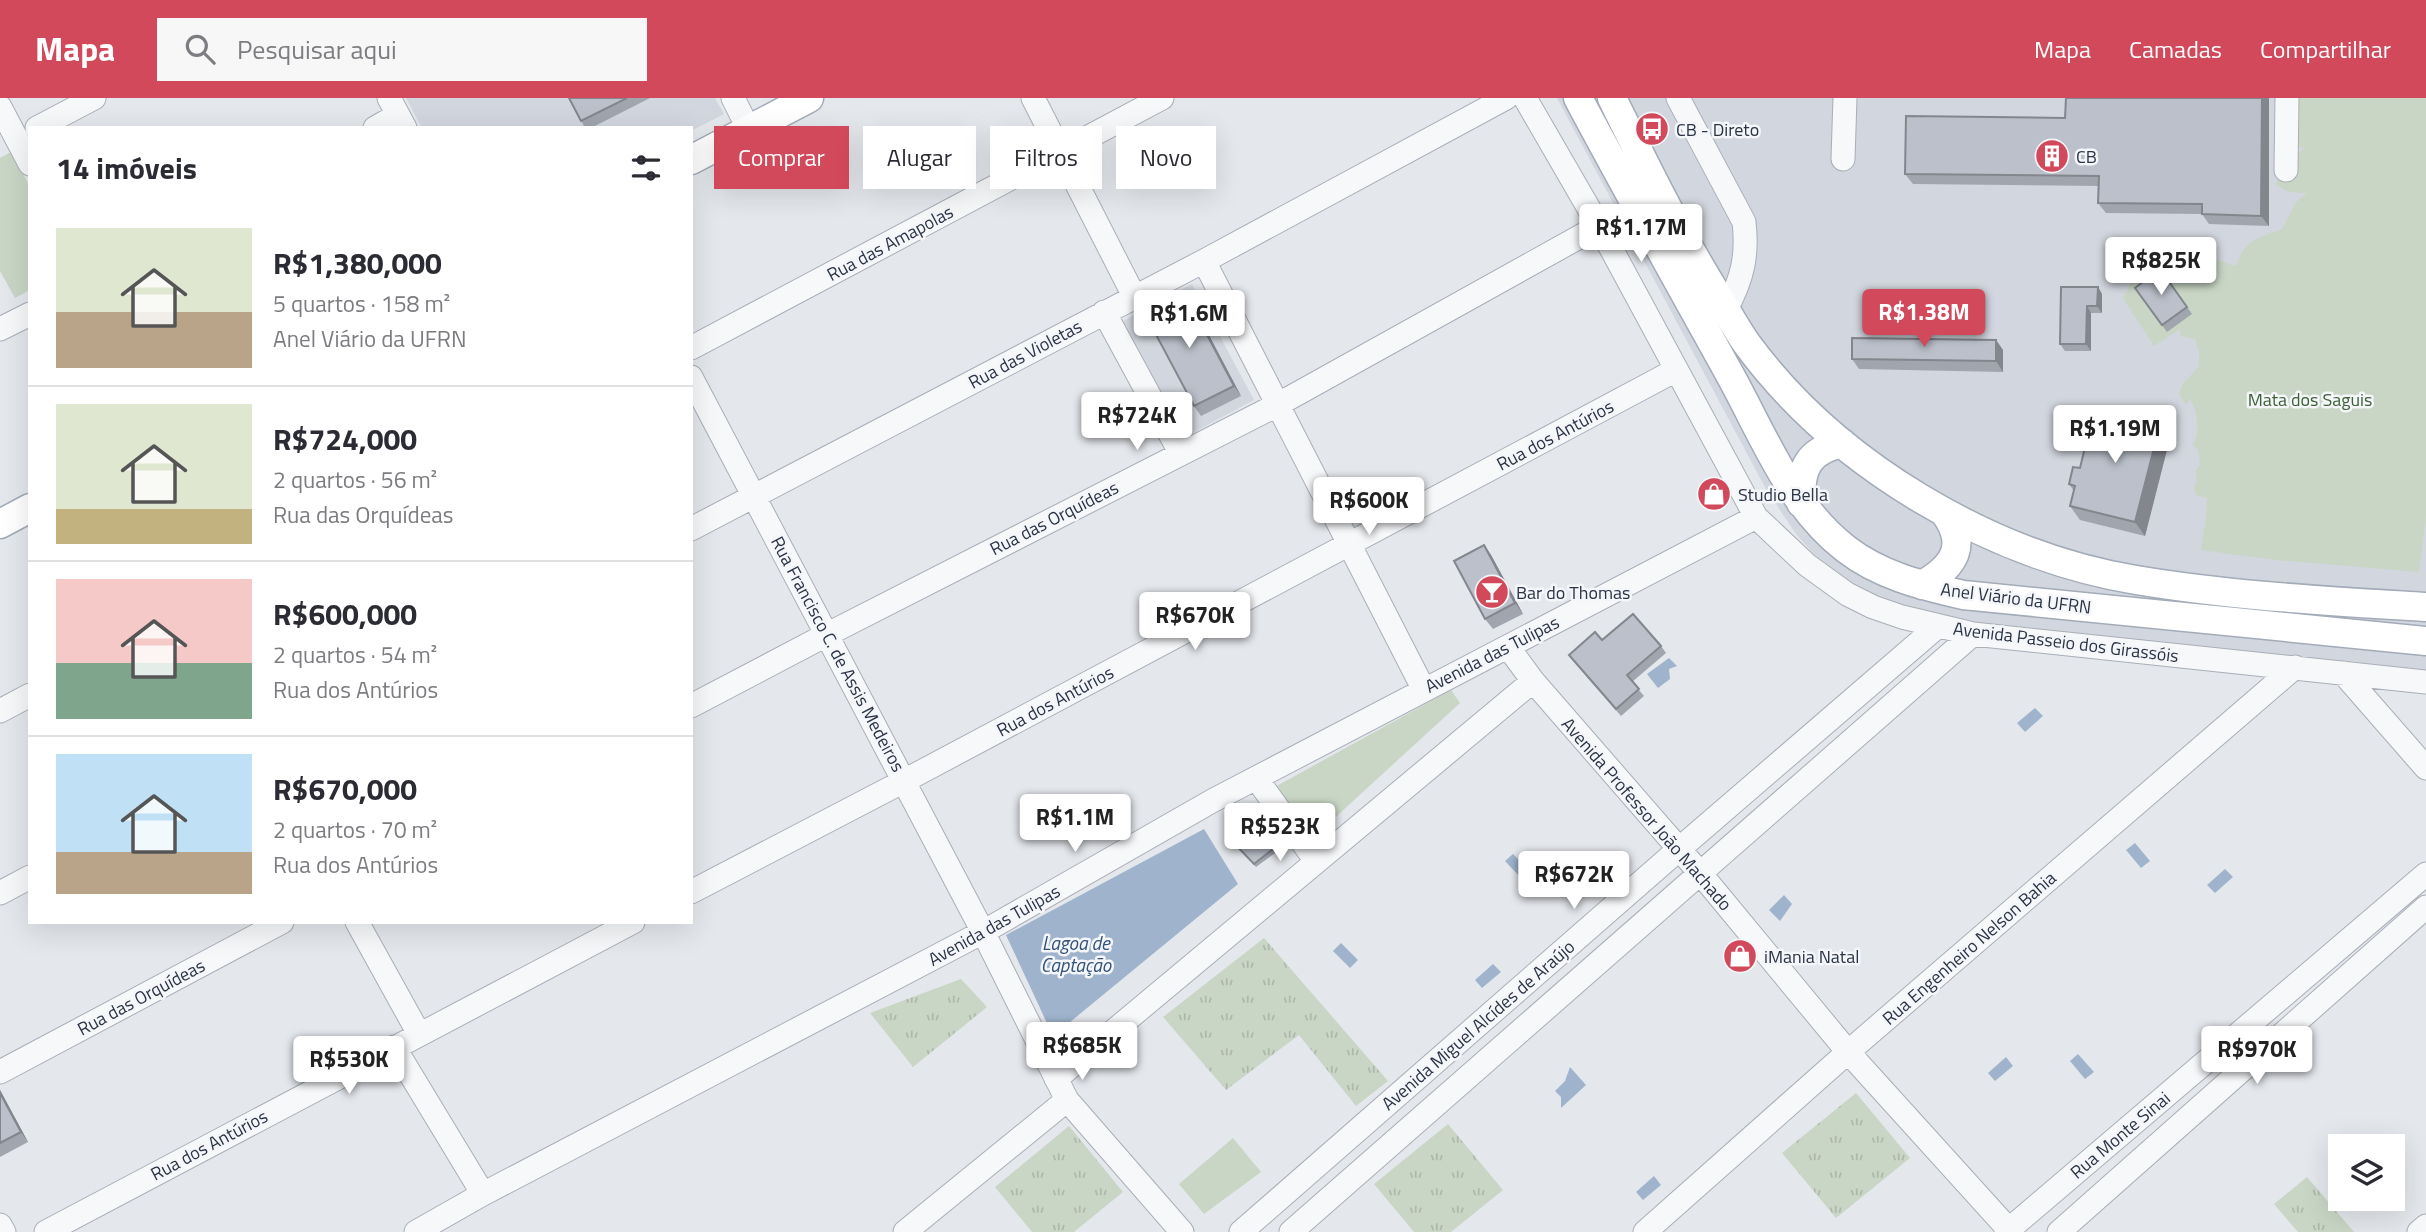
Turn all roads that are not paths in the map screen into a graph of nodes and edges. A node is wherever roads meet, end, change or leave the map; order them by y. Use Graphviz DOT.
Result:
graph roads {
  1 [pos="94,98"];
  2 [pos="733,98"];
  3 [pos="809,98"];
  4 [pos="1033,98"];
  5 [pos="1162,98"];
  6 [pos="1506,98"];
  7 [pos="1525,98"];
  8 [pos="1578,98"];
  9 [pos="1612,98"];
  10 [pos="1678,98"];
  11 [pos="1845,98"];
  12 [pos="2287,98"];
  13 [pos="0,107"];
  14 [pos="397,114"];
  15 [pos="41,126"];
  16 [pos="378,126"];
  17 [pos="747,126"];
  18 [pos="756,126"];
  19 [pos="1047,126"];
  20 [pos="1102,130"];
  21 [pos="15,139"];
  22 [pos="714,148"];
  23 [pos="693,159"];
  24 [pos="1843,159"];
  25 [pos="28,161"];
  26 [pos="2286,170"];
  27 [pos="992,189"];
  28 [pos="1079,189"];
  29 [pos="1599,226"];
  30 [pos="1204,261"];
  31 [pos="1134,296"];
  32 [pos="1726,309"];
  33 [pos="1104,312"];
  34 [pos="28,315"];
  35 [pos="0,329"];
  36 [pos="693,347"];
  37 [pos="1676,370"];
  38 [pos="693,381"];
  39 [pos="1277,405"];
  40 [pos="1842,443"];
  41 [pos="1181,454"];
  42 [pos="754,495"];
  43 [pos="1801,503"];
  44 [pos="28,509"];
  45 [pos="1944,512"];
  46 [pos="1756,517"];
  47 [pos="0,524"];
  48 [pos="693,527"];
  49 [pos="1349,545"];
  50 [pos="1922,585"];
  51 [pos="2426,607"];
  52 [pos="1938,626"];
  53 [pos="828,634"];
  54 [pos="1973,634"];
  55 [pos="2426,641"];
  56 [pos="1508,647"];
  57 [pos="2295,667"];
  58 [pos="2343,673"];
  59 [pos="1533,681"];
  60 [pos="2426,682"];
  61 [pos="1424,690"];
  62 [pos="28,696"];
  63 [pos="693,705"];
  64 [pos="0,710"];
  65 [pos="2426,768"];
  66 [pos="1256,778"];
  67 [pos="904,781"];
  68 [pos="1678,850"];
  69 [pos="1316,862"];
  70 [pos="1700,873"];
  71 [pos="2426,874"];
  72 [pos="28,878"];
  73 [pos="693,891"];
  74 [pos="0,892"];
  75 [pos="2426,907"];
  76 [pos="278,924"];
  77 [pos="358,924"];
  78 [pos="629,924"];
  79 [pos="983,932"];
  80 [pos="419,1034"];
  81 [pos="394,1047"];
  82 [pos="1848,1052"];
  83 [pos="0,1072"];
  84 [pos="1056,1079"];
  85 [pos="1067,1100"];
  86 [pos="483,1194"];
  87 [pos="0,1225"];
  88 [pos="2426,1226"];
  89 [pos="2008,1231"];
  90 [pos="4,1232"];
  91 [pos="46,1232"];
  92 [pos="416,1232"];
  93 [pos="905,1232"];
  94 [pos="1182,1232"];
  95 [pos="1241,1232"];
  96 [pos="1291,1232"];
  97 [pos="1645,1232"];
  98 [pos="2059,1232"];
  99 [pos="2419,1232"];
  1 -- 15 [label="street"];
  2 -- 17 [label="street"];
  3 -- 18 [label="main road"];
  4 -- 19 [label="street"];
  5 -- 20 [label="street, Rua das Amapolas"];
  6 -- 30 [label="street, Rua das Violetas"];
  7 -- 29 [label="street, Avenida Passeio dos Girassóis"];
  8 -- 43 [label="main road, Anel Viário da UFRN"];
  9 -- 32 [label="main road, Anel Viário da UFRN"];
  10 -- 32 [label="street"];
  11 -- 24 [label="street"];
  12 -- 26 [label="street"];
  13 -- 21 [label="street"];
  14 -- 16 [label="street"];
  21 -- 25 [label="street"];
  22 -- 23 [label="main road"];
  27 -- 36 [label="street, Rua das Amapolas"];
  28 -- 31 [label="street"];
  29 -- 37 [label="street, Avenida Passeio dos Girassóis"];
  29 -- 39 [label="street, Rua das Orquídeas"];
  30 -- 31 [label="street, Rua das Violetas"];
  30 -- 39 [label="street"];
  31 -- 33 [label="street, Rua das Violetas"];
  32 -- 40 [label="main road, Anel Viário da UFRN"];
  33 -- 41 [label="street"];
  33 -- 42 [label="street, Rua das Violetas"];
  34 -- 35 [label="street"];
  37 -- 46 [label="street, Avenida Passeio dos Girassóis"];
  37 -- 49 [label="street, Rua dos Antúrios"];
  38 -- 42 [label="street, Rua Francisco C. de Assis Medeiros"];
  39 -- 41 [label="street, Rua das Orquídeas"];
  39 -- 49 [label="street"];
  40 -- 43 [label="main road"];
  40 -- 45 [label="main road, Anel Viário da UFRN"];
  41 -- 53 [label="street, Rua das Orquídeas"];
  42 -- 48 [label="street, Rua das Violetas"];
  42 -- 53 [label="street, Rua Francisco C. de Assis Medeiros"];
  43 -- 50 [label="main road, Anel Viário da UFRN"];
  44 -- 47 [label="main road"];
  45 -- 50 [label="main road"];
  45 -- 51 [label="main road, Anel Viário da UFRN"];
  46 -- 52 [label="street, Avenida Passeio dos Girassóis"];
  46 -- 56 [label="street, Avenida das Tulipas"];
  49 -- 61 [label="street"];
  49 -- 67 [label="street, Rua dos Antúrios"];
  50 -- 55 [label="main road, Anel Viário da UFRN"];
  52 -- 54 [label="street, Avenida Passeio dos Girassóis"];
  52 -- 68 [label="street, Avenida Miguel Alcídes de Araújo"];
  53 -- 63 [label="street, Rua das Orquídeas"];
  53 -- 67 [label="street, Rua Francisco C. de Assis Medeiros"];
  54 -- 57 [label="street, Avenida Passeio dos Girassóis"];
  54 -- 70 [label="street, Avenida Miguel Alcídes de Araújo"];
  56 -- 59 [label="street, Avenida Professor João Machado"];
  56 -- 61 [label="street, Avenida das Tulipas"];
  57 -- 58 [label="street, Avenida Passeio dos Girassóis"];
  57 -- 82 [label="street, Rua Engenheiro Nelson Bahia"];
  58 -- 60 [label="street, Avenida Passeio dos Girassóis"];
  58 -- 65 [label="street"];
  59 -- 68 [label="street, Avenida Professor João Machado"];
  59 -- 69 [label="street"];
  61 -- 66 [label="street, Avenida das Tulipas"];
  62 -- 64 [label="street"];
  66 -- 69 [label="street"];
  66 -- 79 [label="street, Avenida das Tulipas"];
  67 -- 73 [label="street, Rua dos Antúrios"];
  67 -- 79 [label="street, Rua Francisco C. de Assis Medeiros"];
  68 -- 70 [label="street, Avenida Professor João Machado"];
  68 -- 95 [label="street, Avenida Miguel Alcídes de Araújo"];
  69 -- 84 [label="street"];
  70 -- 82 [label="street, Avenida Professor João Machado"];
  70 -- 96 [label="street, Avenida Miguel Alcídes de Araújo"];
  71 -- 89 [label="street, Rua Monte Sinai"];
  72 -- 74 [label="street"];
  75 -- 98 [label="street, Rua Monte Sinai"];
  76 -- 83 [label="street, Rua das Orquídeas"];
  77 -- 80 [label="street"];
  78 -- 80 [label="street, Rua dos Antúrios"];
  79 -- 84 [label="street, Rua Francisco C. de Assis Medeiros"];
  79 -- 86 [label="street, Avenida das Tulipas"];
  80 -- 81 [label="street, Rua dos Antúrios"];
  81 -- 86 [label="street"];
  81 -- 91 [label="street, Rua dos Antúrios"];
  82 -- 89 [label="street, Avenida Professor João Machado"];
  82 -- 97 [label="street, Rua Engenheiro Nelson Bahia"];
  84 -- 85 [label="street, Rua Francisco C. de Assis Medeiros"];
  85 -- 93 [label="street"];
  85 -- 94 [label="street, Rua Francisco C. de Assis Medeiros"];
  86 -- 92 [label="street, Avenida das Tulipas"];
  87 -- 90 [label="street"];
  88 -- 99 [label="street"];
}
